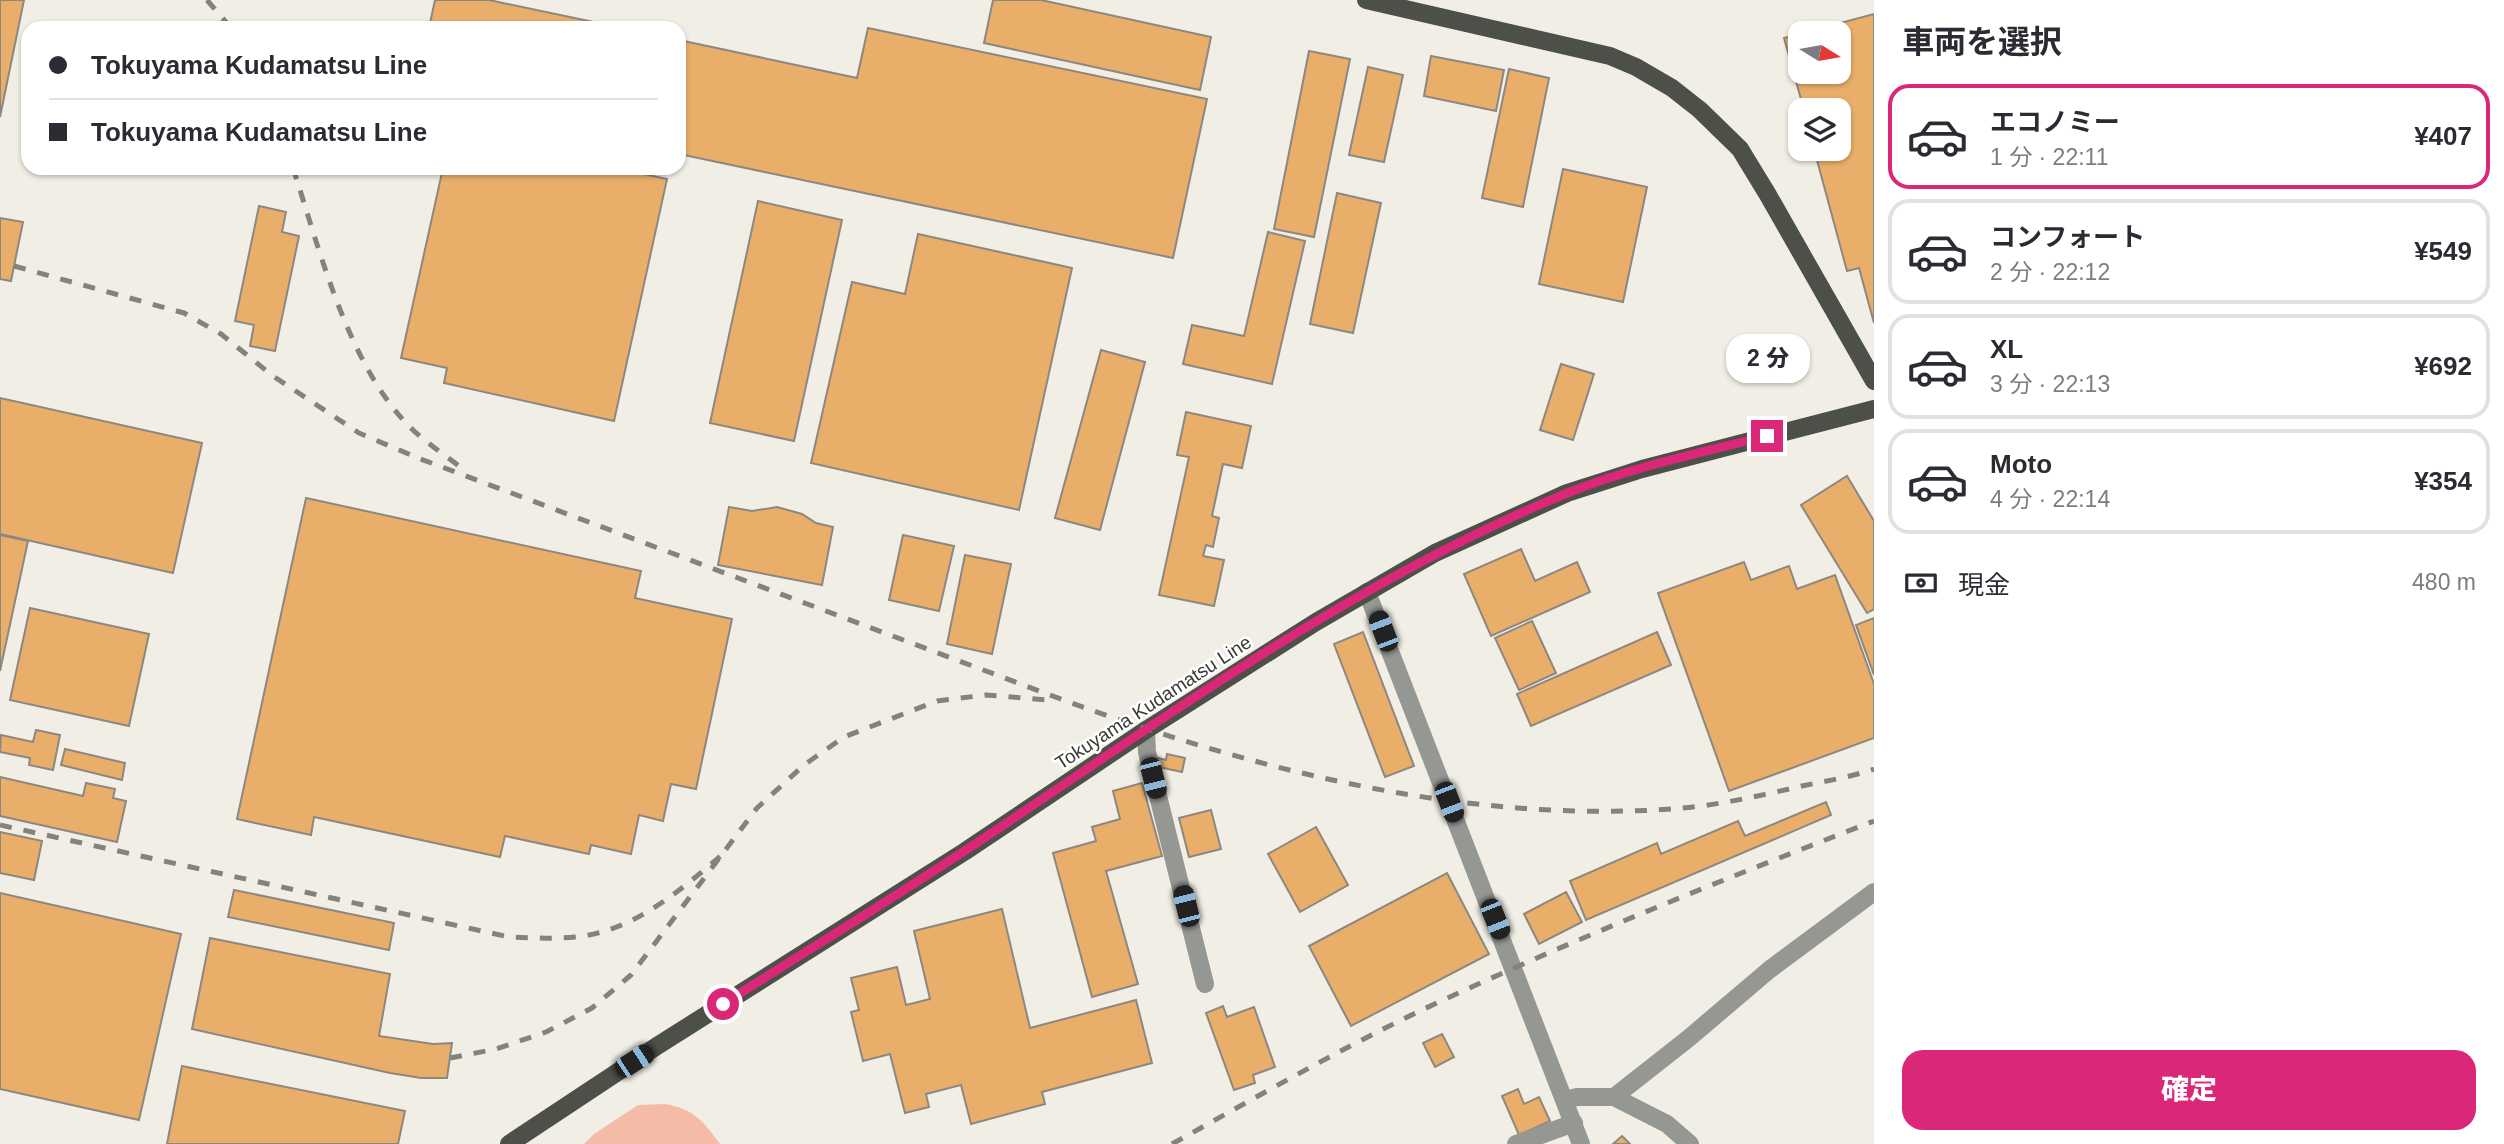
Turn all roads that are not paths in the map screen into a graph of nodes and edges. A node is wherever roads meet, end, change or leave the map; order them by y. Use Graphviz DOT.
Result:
graph roads {
  1 [pos="1366,0"];
  2 [pos="1874,381"];
  3 [pos="1874,409"];
  4 [pos="1367,592"];
  5 [pos="1146,730"];
  6 [pos="1874,892"];
  7 [pos="1205,984"];
  8 [pos="1614,1097"];
  9 [pos="1565,1100"];
  10 [pos="1574,1123"];
  11 [pos="509,1144"];
  12 [pos="1516,1144"];
  13 [pos="1581,1144"];
  14 [pos="1690,1144"];
  1 -- 2 [label="main road"];
  3 -- 4 [label="main road, Tokuyama Kudamatsu Line"];
  4 -- 5 [label="main road, Tokuyama Kudamatsu Line"];
  4 -- 9 [label="street"];
  5 -- 7 [label="street"];
  5 -- 11 [label="main road, Tokuyama Kudamatsu Line"];
  6 -- 8 [label="street"];
  8 -- 9 [label="street"];
  8 -- 14 [label="street"];
  9 -- 10 [label="street"];
  10 -- 12 [label="street"];
  10 -- 13 [label="street"];
}
